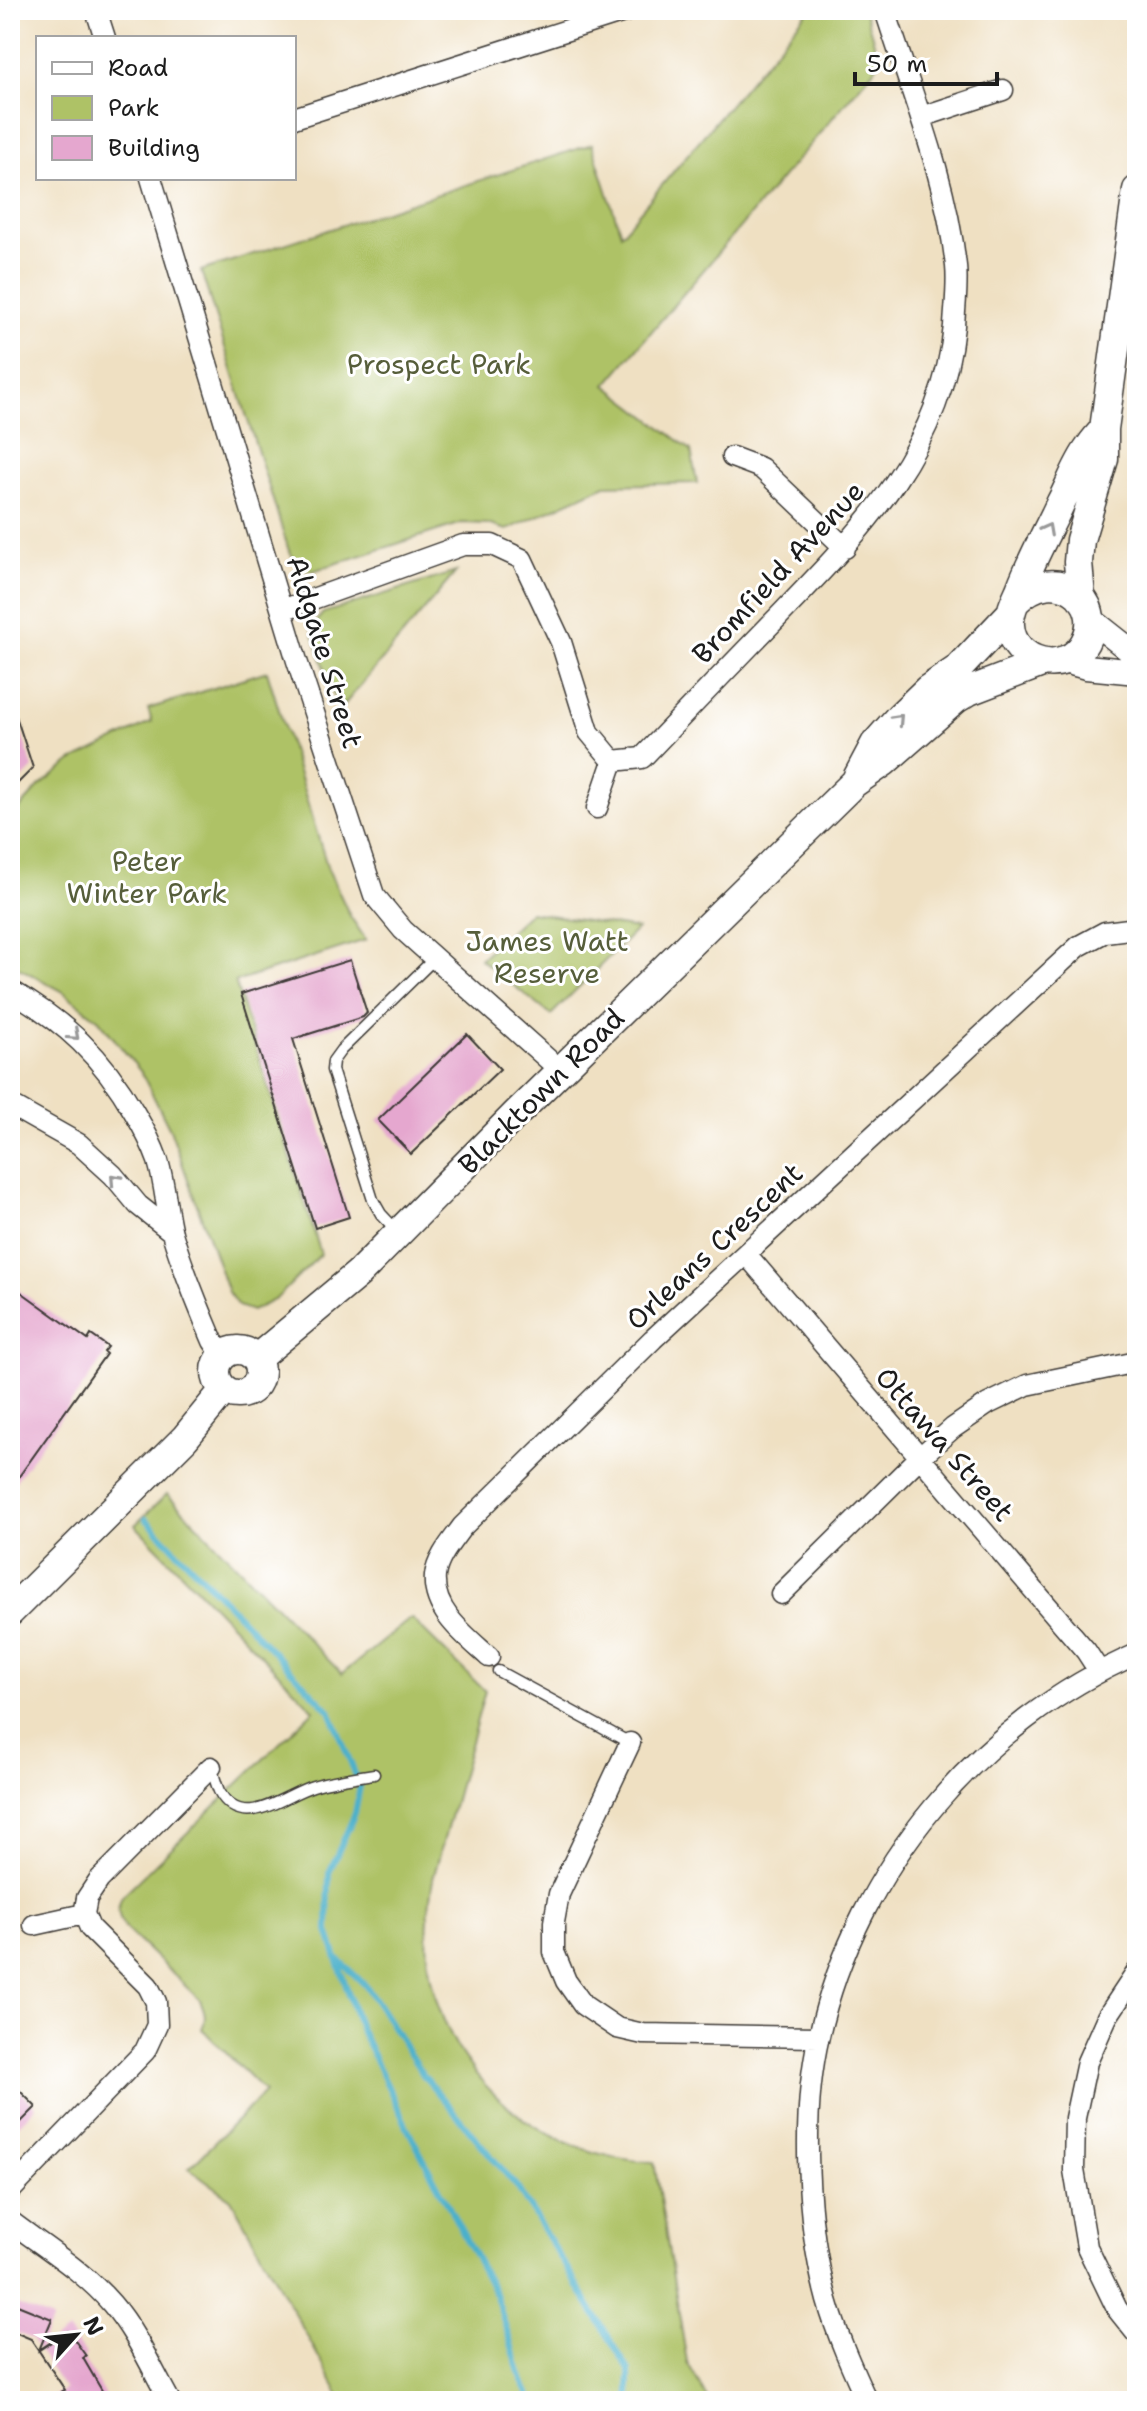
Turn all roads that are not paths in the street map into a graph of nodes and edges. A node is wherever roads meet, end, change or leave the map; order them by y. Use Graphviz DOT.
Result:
graph roads {
  1 [pos="96,10"];
  2 [pos="630,10"];
  3 [pos="885,10"];
  4 [pos="104,36"];
  5 [pos="1003,90"];
  6 [pos="296,117"];
  7 [pos="921,117"];
  8 [pos="152,180"];
  9 [pos="1137,190"];
  10 [pos="1104,429"];
  11 [pos="732,457"];
  12 [pos="845,548"];
  13 [pos="1013,607"];
  14 [pos="1085,608"];
  15 [pos="282,610"];
  16 [pos="1137,656"];
  17 [pos="1053,662"];
  18 [pos="1137,672"];
  19 [pos="613,761"];
  20 [pos="854,783"];
  21 [pos="597,808"];
  22 [pos="1137,928"];
  23 [pos="434,959"];
  24 [pos="10,990"];
  25 [pos="560,1070"];
  26 [pos="10,1105"];
  27 [pos="172,1232"];
  28 [pos="399,1233"];
  29 [pos="746,1254"];
  30 [pos="223,1356"];
  31 [pos="256,1359"];
  32 [pos="1137,1362"];
  33 [pos="224,1390"];
  34 [pos="919,1458"];
  35 [pos="781,1594"];
  36 [pos="10,1612"];
  37 [pos="1137,1654"];
  38 [pos="493,1664"];
  39 [pos="1099,1671"];
  40 [pos="630,1743"];
  41 [pos="211,1767"];
  42 [pos="374,1774"];
  43 [pos="84,1914"];
  44 [pos="34,1925"];
  45 [pos="1137,1972"];
  46 [pos="818,2037"];
  47 [pos="10,2191"];
  48 [pos="10,2221"];
  49 [pos="1137,2334"];
  50 [pos="170,2401"];
  51 [pos="867,2401"];
  1 -- 4 [label="street"];
  2 -- 6 [label="street"];
  3 -- 7 [label="street, Bromfield Avenue"];
  5 -- 7 [label="street"];
  7 -- 12 [label="street, Bromfield Avenue"];
  8 -- 15 [label="street, Aldgate Street"];
  9 -- 10 [label="main road, Blacktown Road"];
  13 -- 10 [label="main road, Blacktown Road, one-way"];
  10 -- 14 [label="main road, Blacktown Road"];
  11 -- 12 [label="street"];
  12 -- 19 [label="street, Bromfield Avenue"];
  13 -- 14 [label="main road"];
  13 -- 17 [label="main road"];
  20 -- 13 [label="main road, Blacktown Road, one-way"];
  14 -- 16 [label="street"];
  14 -- 17 [label="main road"];
  15 -- 19 [label="street"];
  15 -- 23 [label="street, Aldgate Street"];
  17 -- 18 [label="street"];
  17 -- 20 [label="main road, Blacktown Road"];
  19 -- 21 [label="street"];
  20 -- 25 [label="main road, Blacktown Road"];
  22 -- 29 [label="street, Orleans Crescent"];
  23 -- 25 [label="street, Aldgate Street"];
  23 -- 28 [label="lane"];
  24 -- 27 [label="street, one-way"];
  25 -- 28 [label="main road, Blacktown Road"];
  27 -- 26 [label="street, one-way"];
  27 -- 30 [label="street"];
  28 -- 31 [label="main road, Blacktown Road"];
  29 -- 34 [label="street, Ottawa Street"];
  29 -- 38 [label="street, Orleans Crescent"];
  30 -- 31 [label="main road"];
  30 -- 33 [label="main road"];
  31 -- 33 [label="main road"];
  32 -- 34 [label="street"];
  33 -- 36 [label="main road"];
  34 -- 35 [label="street"];
  34 -- 39 [label="street, Ottawa Street"];
  37 -- 39 [label="street"];
  38 -- 40 [label="lane"];
  39 -- 46 [label="street"];
  40 -- 46 [label="street"];
  41 -- 42 [label="lane"];
  41 -- 43 [label="street"];
  43 -- 44 [label="street"];
  43 -- 47 [label="street"];
  45 -- 49 [label="street"];
  46 -- 51 [label="street"];
  48 -- 50 [label="street"];
}
